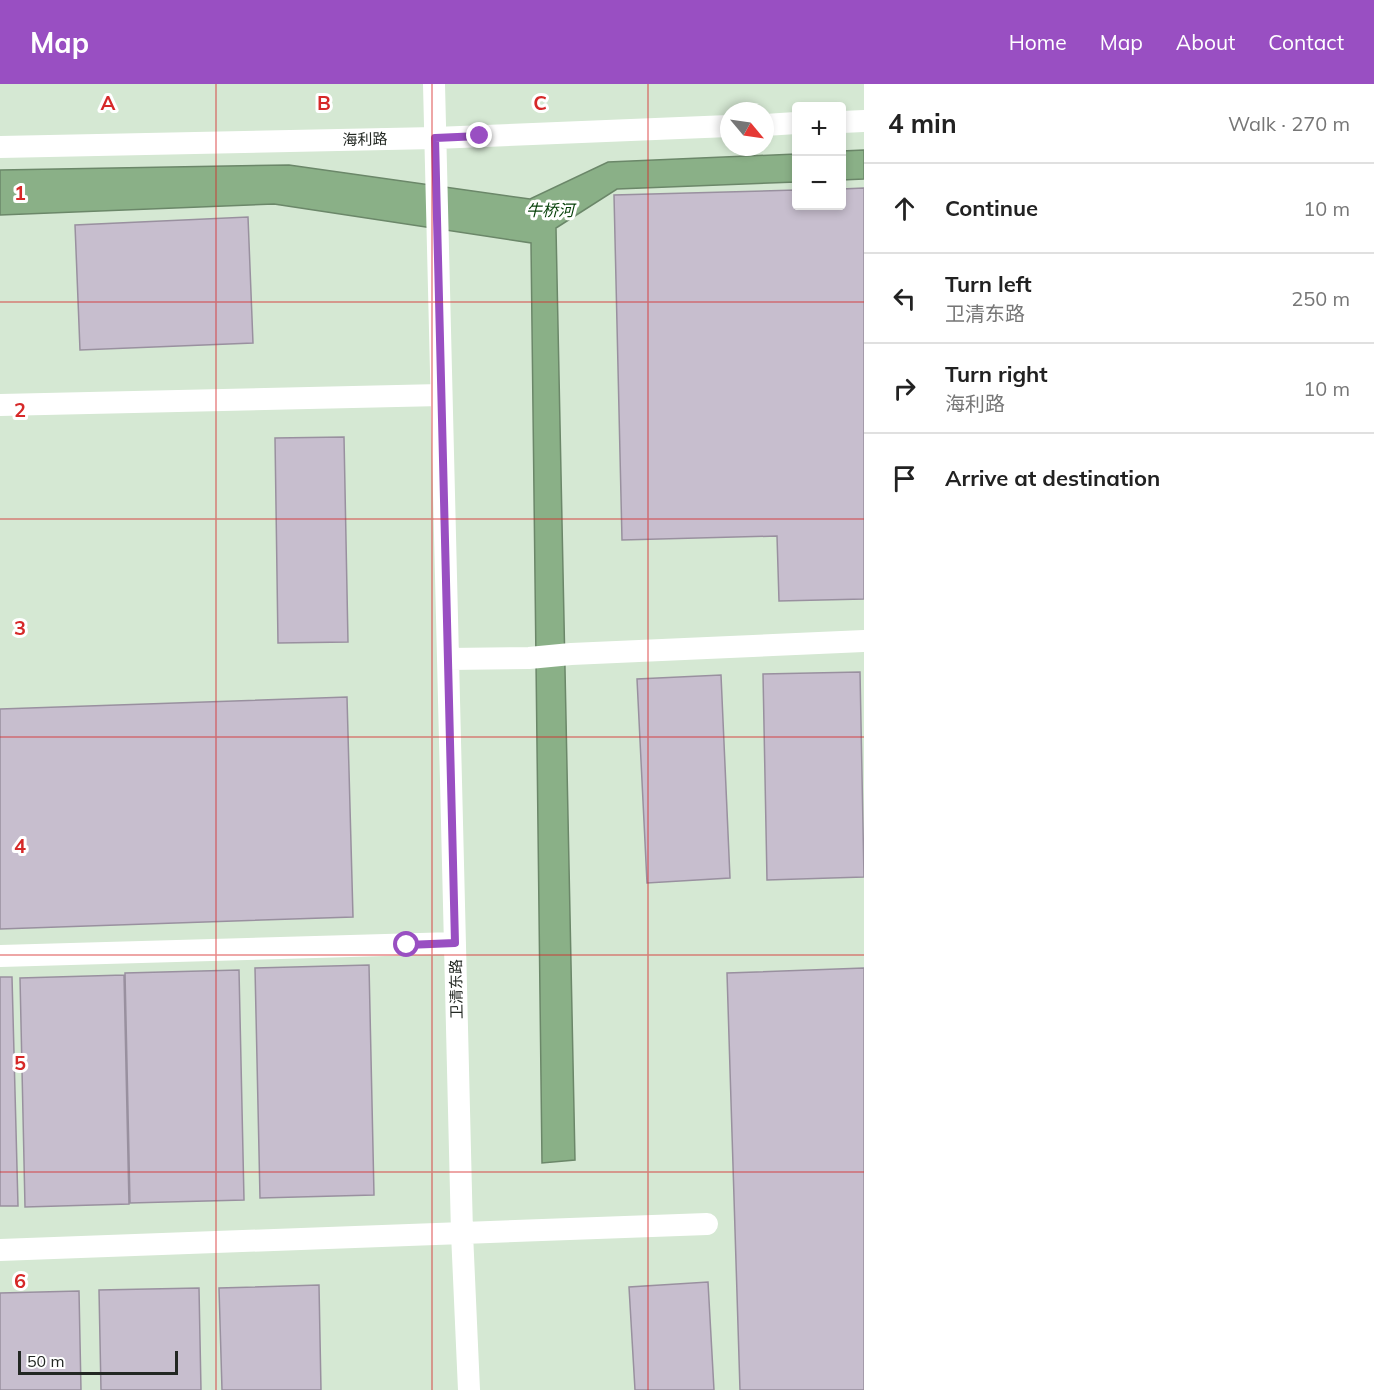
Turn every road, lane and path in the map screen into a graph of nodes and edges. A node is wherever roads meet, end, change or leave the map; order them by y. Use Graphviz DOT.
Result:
graph roads {
  1 [pos="434,84"];
  2 [pos="864,121"];
  3 [pos="846,122"];
  4 [pos="792,123"];
  5 [pos="774,124"];
  6 [pos="720,126"];
  7 [pos="435,138"];
  8 [pos="0,147"];
  9 [pos="441,394"];
  10 [pos="0,405"];
  11 [pos="864,641"];
  12 [pos="448,659"];
  13 [pos="455,943"];
  14 [pos="0,956"];
  15 [pos="707,1224"];
  16 [pos="462,1233"];
  17 [pos="0,1250"];
  18 [pos="469,1390"];
  1 -- 7 [label="street, 卫清东路"];
  2 -- 3 [label="street"];
  4 -- 5 [label="street"];
  6 -- 7 [label="street, 海利路"];
  7 -- 8 [label="street, 海利路"];
  7 -- 9 [label="street, 卫清东路"];
  9 -- 10 [label="street"];
  9 -- 12 [label="street, 卫清东路"];
  11 -- 12 [label="street"];
  12 -- 13 [label="street, 卫清东路"];
  13 -- 14 [label="street"];
  13 -- 16 [label="street, 卫清东路"];
  15 -- 16 [label="street"];
  16 -- 17 [label="street"];
  16 -- 18 [label="street, 卫清东路"];
}
